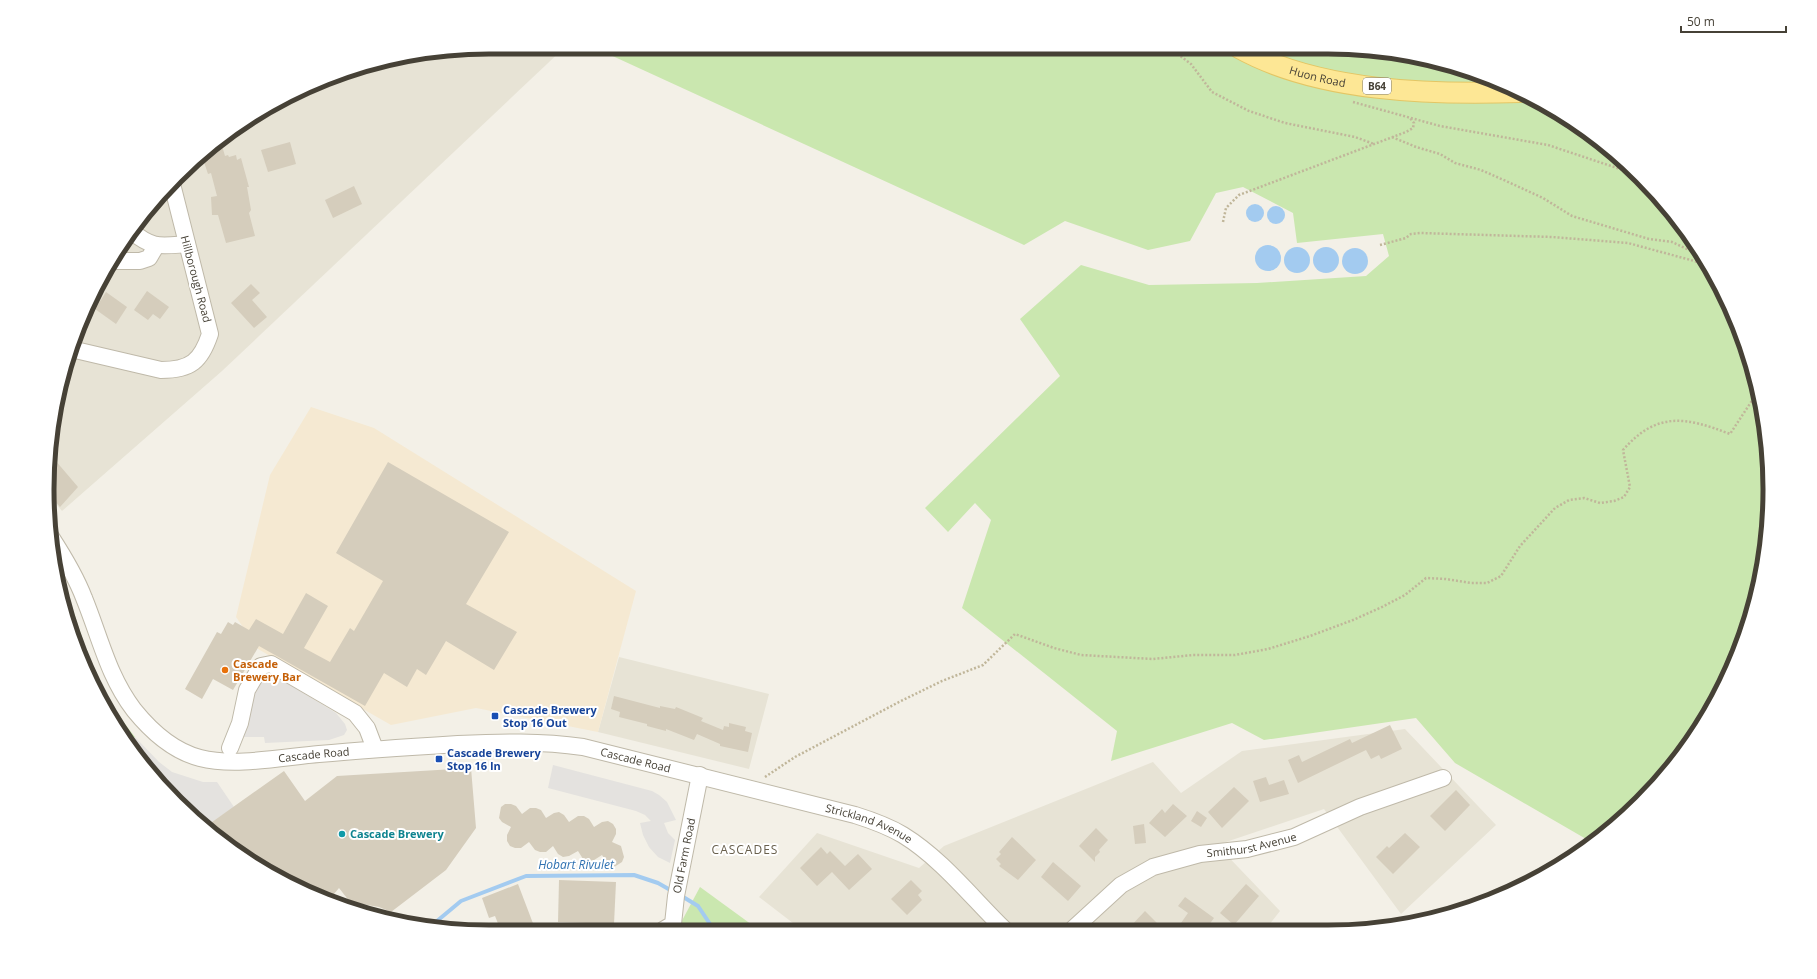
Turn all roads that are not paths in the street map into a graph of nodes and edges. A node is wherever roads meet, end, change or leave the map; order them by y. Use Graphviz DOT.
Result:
graph roads {
  1 [pos="1250,54"];
  2 [pos="1505,92"];
  3 [pos="174,190"];
  4 [pos="136,235"];
  5 [pos="187,244"];
  6 [pos="156,246"];
  7 [pos="119,261"];
  8 [pos="77,350"];
  9 [pos="58,549"];
  10 [pos="230,748"];
  11 [pos="375,749"];
  12 [pos="700,775"];
  13 [pos="1443,778"];
  14 [pos="672,925"];
  15 [pos="1000,925"];
  16 [pos="1077,925"];
  1 -- 2 [label="main road, Huon Road / B64"];
  3 -- 5 [label="street, Hillborough Road"];
  4 -- 6 [label="street"];
  5 -- 6 [label="street"];
  5 -- 8 [label="street, Hillborough Road"];
  6 -- 7 [label="street"];
  9 -- 11 [label="street, Cascade Road"];
  10 -- 11 [label="street"];
  11 -- 12 [label="street, Cascade Road"];
  12 -- 14 [label="street, Old Farm Road"];
  12 -- 15 [label="street, Strickland Avenue"];
  13 -- 16 [label="street, Smithurst Avenue"];
}
